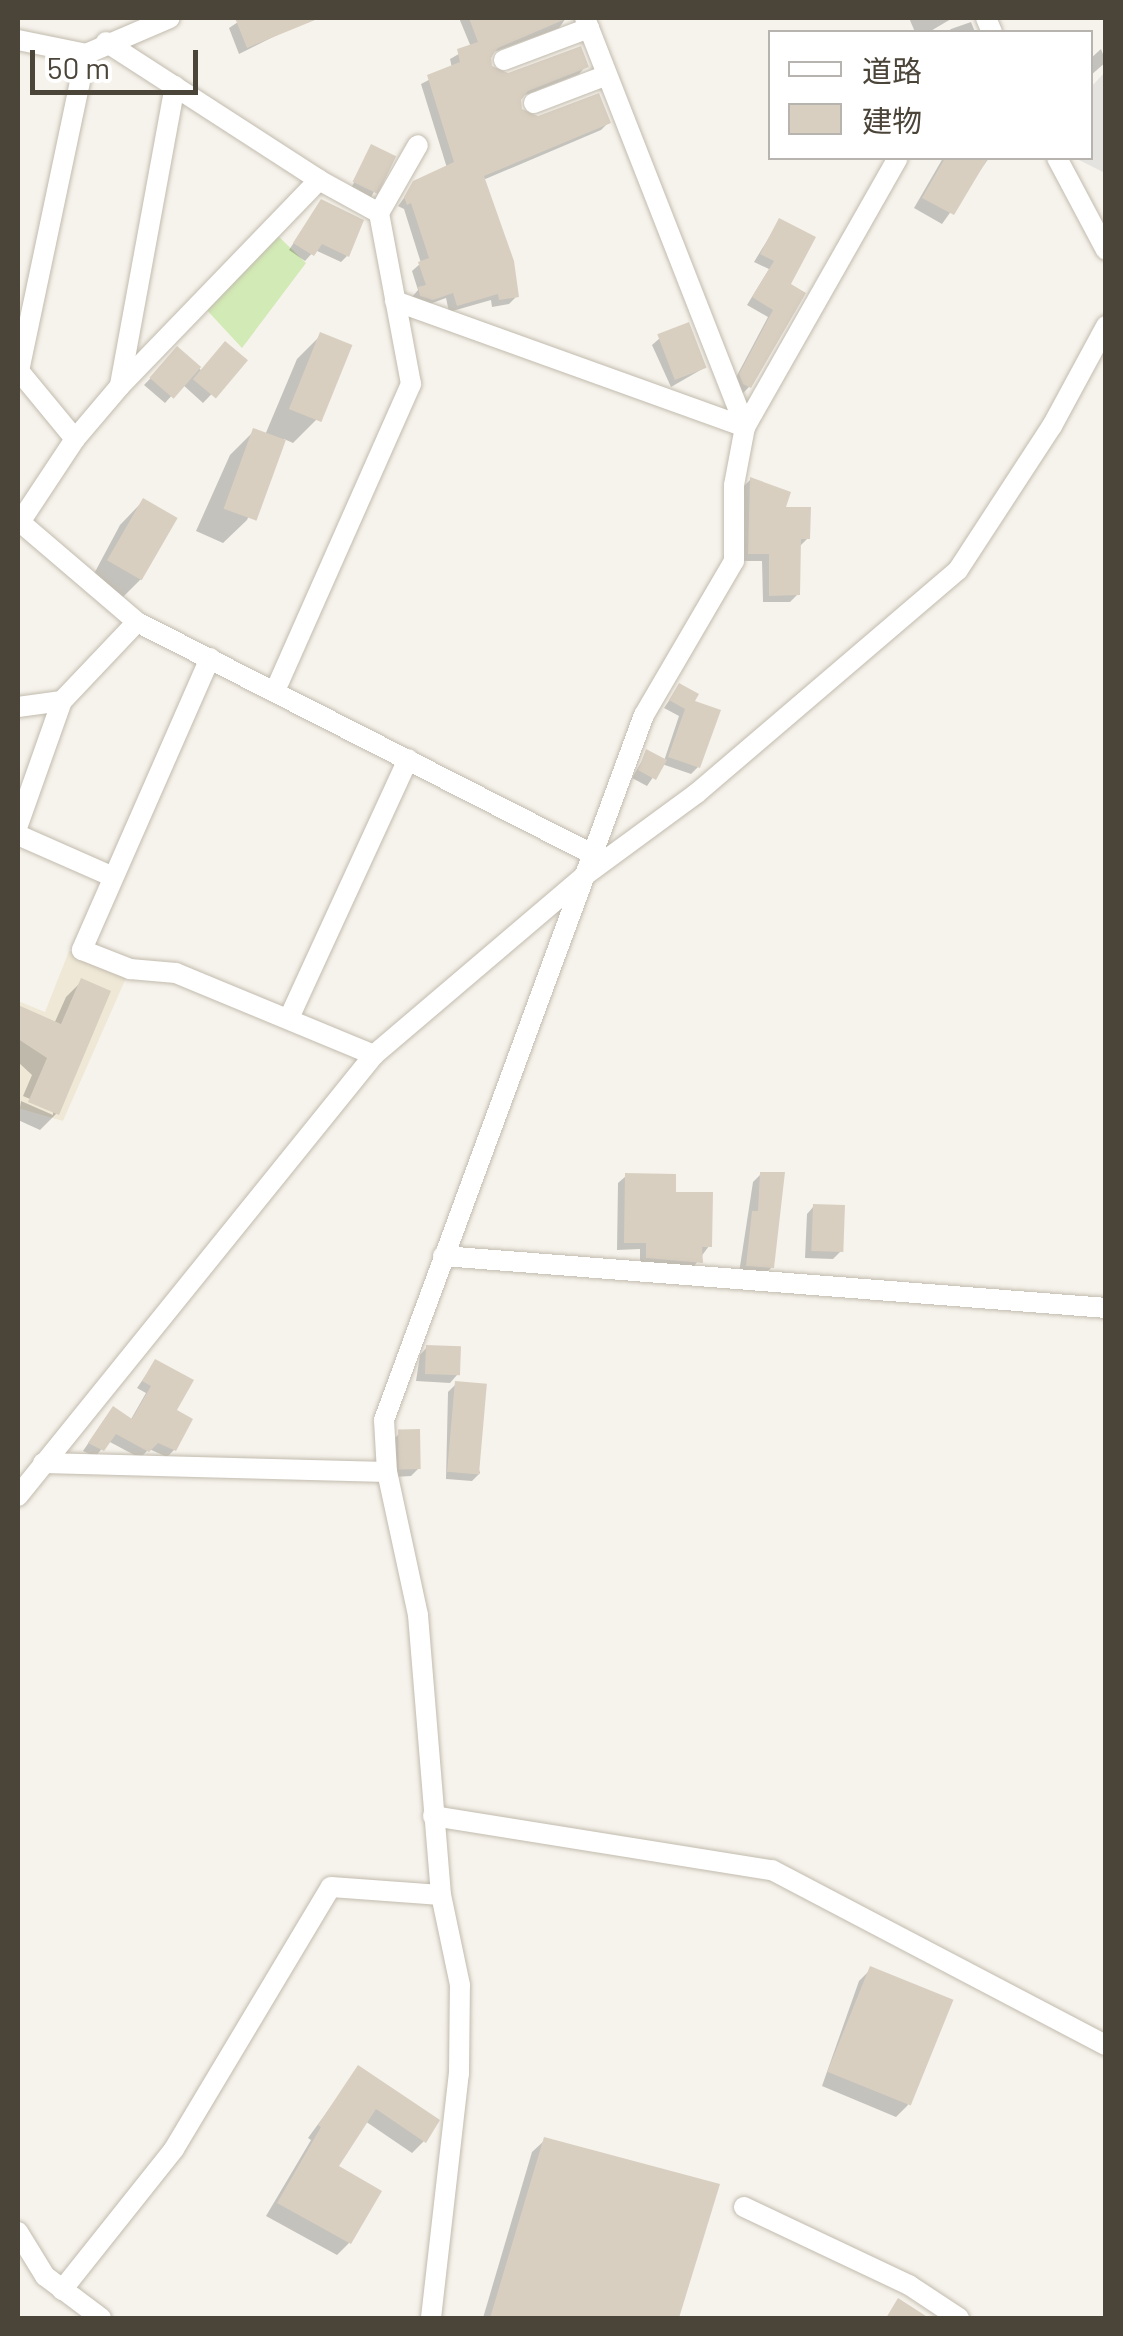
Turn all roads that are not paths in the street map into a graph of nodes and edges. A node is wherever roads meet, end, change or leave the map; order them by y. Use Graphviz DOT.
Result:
graph roads {
  1 [pos="170,18"];
  2 [pos="587,23"];
  3 [pos="18,40"];
  4 [pos="106,42"];
  5 [pos="86,54"];
  6 [pos="504,60"];
  7 [pos="606,76"];
  8 [pos="176,86"];
  9 [pos="534,104"];
  10 [pos="418,145"];
  11 [pos="897,160"];
  12 [pos="1058,160"];
  13 [pos="319,180"];
  14 [pos="379,213"];
  15 [pos="1106,250"];
  16 [pos="395,301"];
  17 [pos="1106,326"];
  18 [pos="18,371"];
  19 [pos="120,386"];
  20 [pos="745,427"];
  21 [pos="76,439"];
  22 [pos="19,524"];
  23 [pos="137,622"];
  24 [pos="210,658"];
  25 [pos="276,689"];
  26 [pos="62,700"];
  27 [pos="18,707"];
  28 [pos="408,758"];
  29 [pos="18,824"];
  30 [pos="18,835"];
  31 [pos="592,854"];
  32 [pos="111,876"];
  33 [pos="584,876"];
  34 [pos="288,1018"];
  35 [pos="374,1054"];
  36 [pos="443,1256"];
  37 [pos="1106,1308"];
  38 [pos="43,1463"];
  39 [pos="387,1472"];
  40 [pos="18,1496"];
  41 [pos="433,1816"];
  42 [pos="441,1894"];
  43 [pos="1106,2045"];
  44 [pos="744,2206"];
  45 [pos="18,2232"];
  46 [pos="62,2290"];
  47 [pos="101,2318"];
  48 [pos="431,2318"];
  49 [pos="959,2318"];
  1 -- 4 [label="street"];
  2 -- 6 [label="street"];
  2 -- 7 [label="street"];
  3 -- 5 [label="street"];
  4 -- 5 [label="street"];
  4 -- 8 [label="street"];
  5 -- 18 [label="street"];
  7 -- 9 [label="street"];
  7 -- 20 [label="street"];
  8 -- 13 [label="street"];
  8 -- 19 [label="street"];
  10 -- 14 [label="street"];
  11 -- 20 [label="street"];
  12 -- 15 [label="street"];
  13 -- 14 [label="street"];
  13 -- 19 [label="street"];
  14 -- 16 [label="street"];
  16 -- 20 [label="street"];
  16 -- 25 [label="street"];
  17 -- 33 [label="street"];
  18 -- 21 [label="street"];
  19 -- 21 [label="street"];
  20 -- 31 [label="street"];
  21 -- 22 [label="street"];
  22 -- 23 [label="street"];
  23 -- 24 [label="street"];
  23 -- 26 [label="street"];
  24 -- 25 [label="street"];
  24 -- 32 [label="street"];
  25 -- 28 [label="street"];
  26 -- 27 [label="street"];
  26 -- 29 [label="street"];
  28 -- 31 [label="street"];
  28 -- 34 [label="street"];
  30 -- 32 [label="street"];
  31 -- 33 [label="street"];
  32 -- 34 [label="street"];
  33 -- 35 [label="street"];
  33 -- 36 [label="street"];
  34 -- 35 [label="street"];
  35 -- 38 [label="street"];
  36 -- 37 [label="street"];
  36 -- 39 [label="street"];
  38 -- 39 [label="street"];
  38 -- 40 [label="street"];
  39 -- 41 [label="street"];
  41 -- 42 [label="street"];
  41 -- 43 [label="street"];
  42 -- 46 [label="street"];
  42 -- 48 [label="street"];
  44 -- 49 [label="street"];
  45 -- 46 [label="street"];
  46 -- 47 [label="street"];
}
